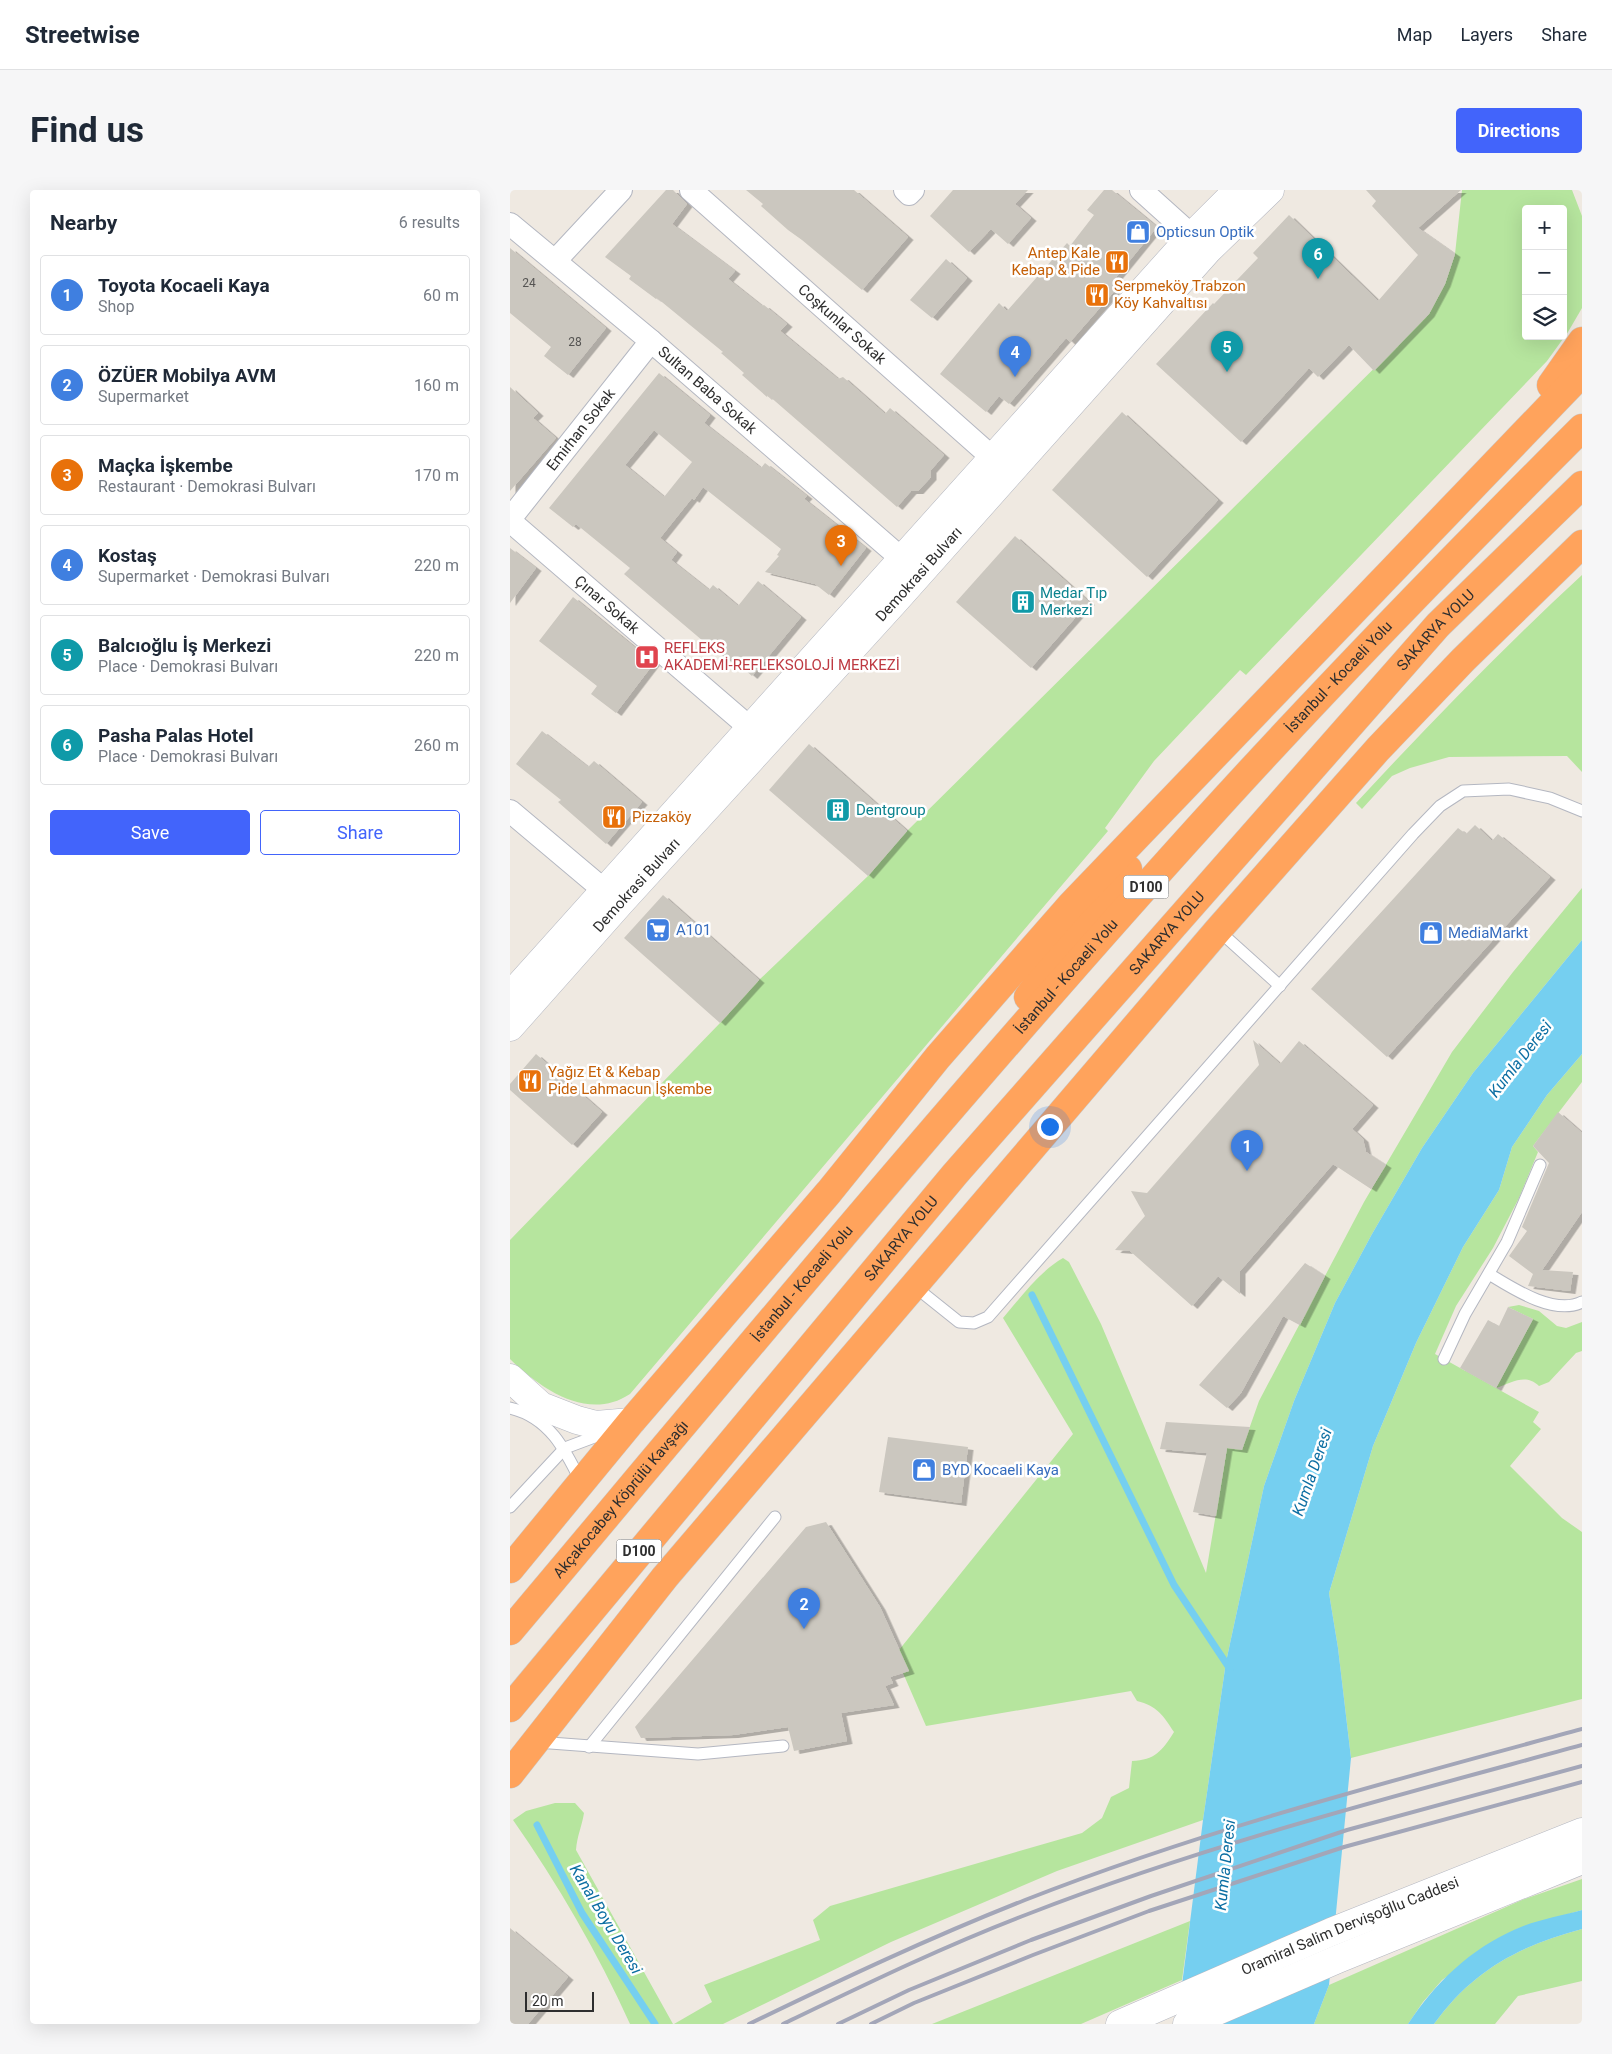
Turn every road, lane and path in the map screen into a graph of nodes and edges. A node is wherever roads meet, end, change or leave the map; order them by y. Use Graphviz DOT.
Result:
graph roads {
  1 [pos="621,190"];
  2 [pos="691,190"];
  3 [pos="905,190"];
  4 [pos="913,190"];
  5 [pos="1141,190"];
  6 [pos="1238,190"];
  7 [pos="1270,190"];
  8 [pos="510,224"];
  9 [pos="1200,243"];
  10 [pos="554,261"];
  11 [pos="651,341"];
  12 [pos="1582,341"];
  13 [pos="1582,373"];
  14 [pos="1582,428"];
  15 [pos="1001,467"];
  16 [pos="1486,471"];
  17 [pos="1582,485"];
  18 [pos="510,520"];
  19 [pos="1582,544"];
  20 [pos="909,567"];
  21 [pos="1266,700"];
  22 [pos="758,735"];
  23 [pos="510,811"];
  24 [pos="1582,811"];
  25 [pos="612,897"];
  26 [pos="1218,930"];
  27 [pos="1280,986"];
  28 [pos="510,996"];
  29 [pos="510,1027"];
  30 [pos="1540,1165"];
  31 [pos="896,1171"];
  32 [pos="955,1174"];
  33 [pos="1489,1274"];
  34 [pos="914,1286"];
  35 [pos="1582,1302"];
  36 [pos="1444,1358"];
  37 [pos="732,1368"];
  38 [pos="510,1378"];
  39 [pos="510,1408"];
  40 [pos="631,1422"];
  41 [pos="565,1448"];
  42 [pos="582,1484"];
  43 [pos="510,1508"];
  44 [pos="775,1517"];
  45 [pos="510,1569"];
  46 [pos="510,1631"];
  47 [pos="510,1708"];
  48 [pos="523,1741"];
  49 [pos="783,1746"];
  50 [pos="589,1747"];
  51 [pos="510,1774"];
  52 [pos="1582,1832"];
  53 [pos="1582,1860"];
  54 [pos="1120,2024"];
  55 [pos="1187,2024"];
  1 -- 10 [label="street"];
  2 -- 15 [label="street, Coşkunlar Sokak"];
  3 -- 4 [label="street"];
  5 -- 9 [label="street"];
  6 -- 9 [label="main road, Demokrasi Bulvarı"];
  7 -- 9 [label="main road, Demokrasi Bulvarı"];
  8 -- 10 [label="street, Sultan Baba Sokak"];
  9 -- 15 [label="main road, Demokrasi Bulvarı"];
  10 -- 11 [label="street, Sultan Baba Sokak"];
  11 -- 18 [label="street, Emirhan Sokak"];
  11 -- 20 [label="street, Sultan Baba Sokak"];
  12 -- 16 [label="highway"];
  13 -- 16 [label="highway"];
  14 -- 31 [label="highway, İstanbul - Kocaeli Yolu / D100"];
  15 -- 20 [label="main road, Demokrasi Bulvarı"];
  16 -- 21 [label="highway"];
  17 -- 32 [label="highway, SAKARYA YOLU / D100"];
  18 -- 22 [label="street, Çınar Sokak"];
  19 -- 26 [label="highway"];
  20 -- 22 [label="main road, Demokrasi Bulvarı"];
  21 -- 31 [label="highway"];
  21 -- 40 [label="highway"];
  22 -- 25 [label="main road, Demokrasi Bulvarı"];
  23 -- 25 [label="street"];
  24 -- 27 [label="lane"];
  25 -- 28 [label="main road, Demokrasi Bulvarı"];
  25 -- 29 [label="main road, Demokrasi Bulvarı"];
  26 -- 27 [label="lane"];
  26 -- 32 [label="highway"];
  26 -- 34 [label="highway"];
  27 -- 34 [label="lane"];
  30 -- 33 [label="lane"];
  31 -- 37 [label="highway, İstanbul - Kocaeli Yolu / D100"];
  32 -- 47 [label="highway, SAKARYA YOLU / D100"];
  33 -- 35 [label="lane"];
  33 -- 36 [label="lane"];
  34 -- 48 [label="highway"];
  37 -- 46 [label="highway, Akçakocabey Köprülü Kavşağı / D100"];
  38 -- 40 [label="main road"];
  39 -- 41 [label="lane"];
  40 -- 41 [label="lane"];
  40 -- 42 [label="highway"];
  41 -- 42 [label="lane"];
  41 -- 43 [label="lane"];
  42 -- 45 [label="highway"];
  44 -- 50 [label="lane"];
  48 -- 50 [label="lane"];
  48 -- 51 [label="highway"];
  49 -- 50 [label="lane"];
  52 -- 54 [label="main road, Oramiral Salim Dervişoğllu Caddesi"];
  53 -- 55 [label="main road, Oramiral Salim Dervişoğllu Caddesi"];
}
